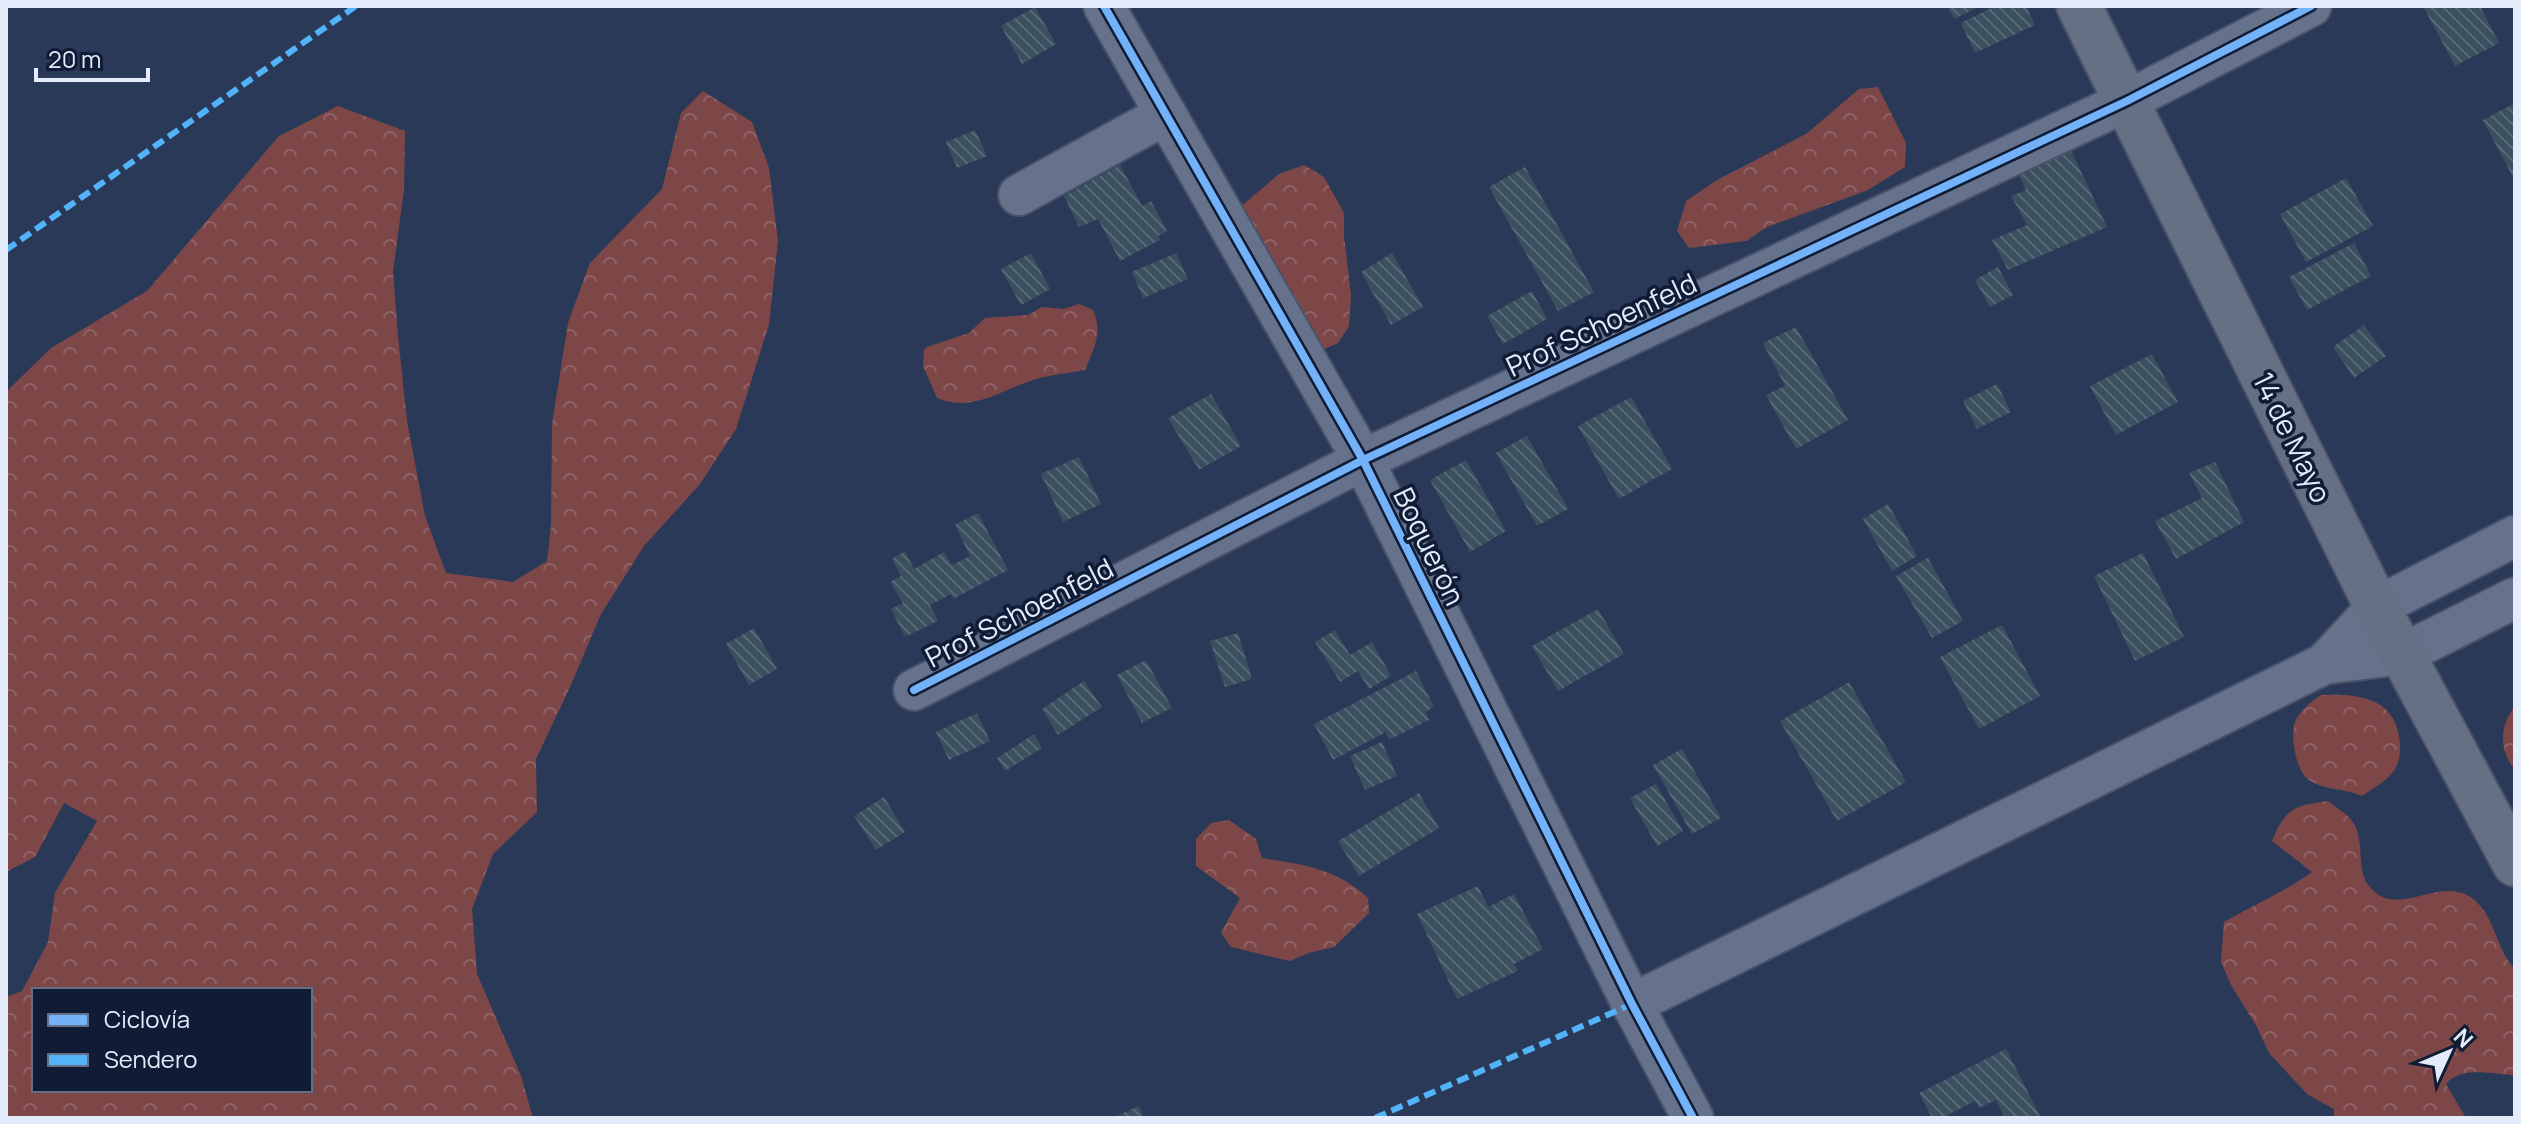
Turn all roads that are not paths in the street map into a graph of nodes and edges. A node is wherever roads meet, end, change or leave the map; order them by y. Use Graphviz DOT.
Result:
graph roads {
  1 [pos="1104,6"];
  2 [pos="2079,6"];
  3 [pos="2311,6"];
  4 [pos="2127,101"];
  5 [pos="1166,114"];
  6 [pos="1019,195"];
  7 [pos="1363,460"];
  8 [pos="2515,536"];
  9 [pos="2515,598"];
  10 [pos="2377,607"];
  11 [pos="2403,654"];
  12 [pos="2324,664"];
  13 [pos="914,690"];
  14 [pos="2515,864"];
  15 [pos="1632,1004"];
  16 [pos="1693,1118"];
  1 -- 5 [label="street, Boquerón"];
  2 -- 4 [label="street, 14 de Mayo"];
  3 -- 4 [label="street, Prof Schoenfeld"];
  4 -- 7 [label="street, Prof Schoenfeld"];
  4 -- 10 [label="street, 14 de Mayo"];
  5 -- 6 [label="street"];
  5 -- 7 [label="street, Boquerón"];
  7 -- 13 [label="street, Prof Schoenfeld"];
  7 -- 15 [label="street, Boquerón"];
  8 -- 10 [label="street"];
  9 -- 11 [label="street"];
  10 -- 11 [label="street, 14 de Mayo"];
  10 -- 12 [label="street"];
  11 -- 12 [label="street"];
  11 -- 14 [label="street, 14 de Mayo"];
  12 -- 15 [label="street"];
  15 -- 16 [label="street, Boquerón"];
}
